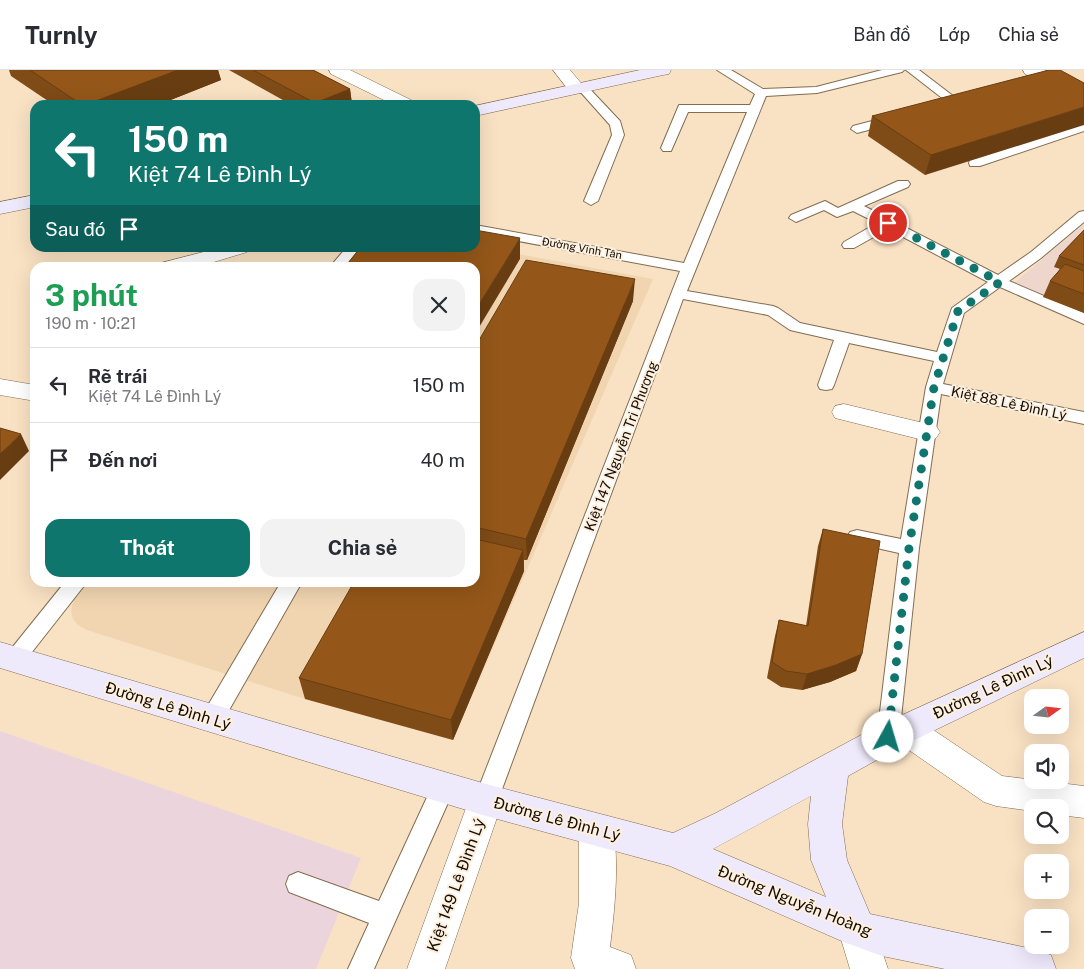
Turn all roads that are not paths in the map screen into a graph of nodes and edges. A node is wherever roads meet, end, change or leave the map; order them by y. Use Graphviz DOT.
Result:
graph roads {
  1 [pos="337,70"];
  2 [pos="561,70"];
  3 [pos="663,70"];
  4 [pos="723,70"];
  5 [pos="898,70"];
  6 [pos="912,70"];
  7 [pos="1030,76"];
  8 [pos="580,88"];
  9 [pos="1084,91"];
  10 [pos="396,100"];
  11 [pos="960,100"];
  12 [pos="758,101"];
  13 [pos="938,107"];
  14 [pos="480,110"];
  15 [pos="911,114"];
  16 [pos="1084,127"];
  17 [pos="857,129"];
  18 [pos="667,148"];
  19 [pos="975,163"];
  20 [pos="903,184"];
  21 [pos="591,201"];
  22 [pos="30,202"];
  23 [pos="854,206"];
  24 [pos="0,208"];
  25 [pos="1084,215"];
  26 [pos="796,218"];
  27 [pos="888,223"];
  28 [pos="480,230"];
  29 [pos="849,245"];
  30 [pos="226,252"];
  31 [pos="350,252"];
  32 [pos="190,262"];
  33 [pos="341,262"];
  34 [pos="690,268"];
  35 [pos="1000,282"];
  36 [pos="678,294"];
  37 [pos="1084,319"];
  38 [pos="843,337"];
  39 [pos="943,358"];
  40 [pos="826,385"];
  41 [pos="0,387"];
  42 [pos="934,387"];
  43 [pos="30,392"];
  44 [pos="844,412"];
  45 [pos="1084,418"];
  46 [pos="927,432"];
  47 [pos="843,534"];
  48 [pos="909,548"];
  49 [pos="72,587"];
  50 [pos="289,587"];
  51 [pos="1084,644"];
  52 [pos="7,658"];
  53 [pos="212,719"];
  54 [pos="896,733"];
  55 [pos="832,767"];
  56 [pos="443,787"];
  57 [pos="486,800"];
  58 [pos="1084,802"];
  59 [pos="597,830"];
  60 [pos="674,850"];
  61 [pos="298,884"];
  62 [pos="384,916"];
  63 [pos="858,929"];
  64 [pos="361,969"];
  65 [pos="426,969"];
  66 [pos="617,969"];
  67 [pos="869,969"];
  68 [pos="1036,969"];
  1 -- 10 [label="street"];
  2 -- 8 [label="street"];
  3 -- 8 [label="main road"];
  4 -- 12 [label="lane"];
  5 -- 12 [label="lane"];
  6 -- 11 [label="lane"];
  7 -- 9 [label="street"];
  8 -- 14 [label="main road"];
  8 -- 21 [label="lane"];
  11 -- 13 [label="lane"];
  12 -- 18 [label="lane"];
  12 -- 34 [label="lane, Kiệt 147 Nguyễn Tri Phương"];
  15 -- 17 [label="lane"];
  16 -- 19 [label="lane"];
  20 -- 23 [label="lane"];
  22 -- 24 [label="main road"];
  23 -- 26 [label="lane"];
  23 -- 27 [label="lane"];
  25 -- 35 [label="lane"];
  27 -- 29 [label="lane"];
  27 -- 35 [label="lane"];
  28 -- 34 [label="lane, Đường Vĩnh Tân"];
  30 -- 32 [label="street"];
  31 -- 33 [label="lane"];
  34 -- 36 [label="lane, Kiệt 147 Nguyễn Tri Phương"];
  35 -- 37 [label="lane"];
  35 -- 39 [label="lane"];
  36 -- 38 [label="lane"];
  36 -- 57 [label="lane, Kiệt 147 Nguyễn Tri Phương"];
  38 -- 39 [label="lane"];
  38 -- 40 [label="lane"];
  39 -- 42 [label="lane"];
  41 -- 43 [label="street"];
  42 -- 45 [label="lane, Kiệt 88 Lê Đình Lý"];
  42 -- 46 [label="lane"];
  44 -- 46 [label="street"];
  46 -- 48 [label="lane"];
  47 -- 48 [label="lane"];
  48 -- 54 [label="lane"];
  49 -- 52 [label="lane"];
  50 -- 53 [label="lane"];
  51 -- 54 [label="main road, Đường Lê Đình Lý"];
  52 -- 53 [label="main road, Đường Lê Đình Lý"];
  53 -- 56 [label="main road, Đường Lê Đình Lý"];
  54 -- 55 [label="main road, Đường Lê Đình Lý"];
  54 -- 58 [label="street"];
  55 -- 60 [label="main road, Đường Lê Đình Lý"];
  55 -- 63 [label="main road"];
  56 -- 57 [label="main road, Đường Lê Đình Lý"];
  56 -- 62 [label="lane"];
  57 -- 59 [label="main road, Đường Lê Đình Lý"];
  57 -- 65 [label="street, Kiệt 149 Lê Đình Lý"];
  59 -- 60 [label="main road, Đường Lê Đình Lý"];
  59 -- 66 [label="street"];
  60 -- 63 [label="main road, Đường Nguyễn Hoàng"];
  61 -- 62 [label="lane"];
  62 -- 64 [label="lane"];
  63 -- 67 [label="street"];
  63 -- 68 [label="main road, Đường Nguyễn Hoàng"];
}
